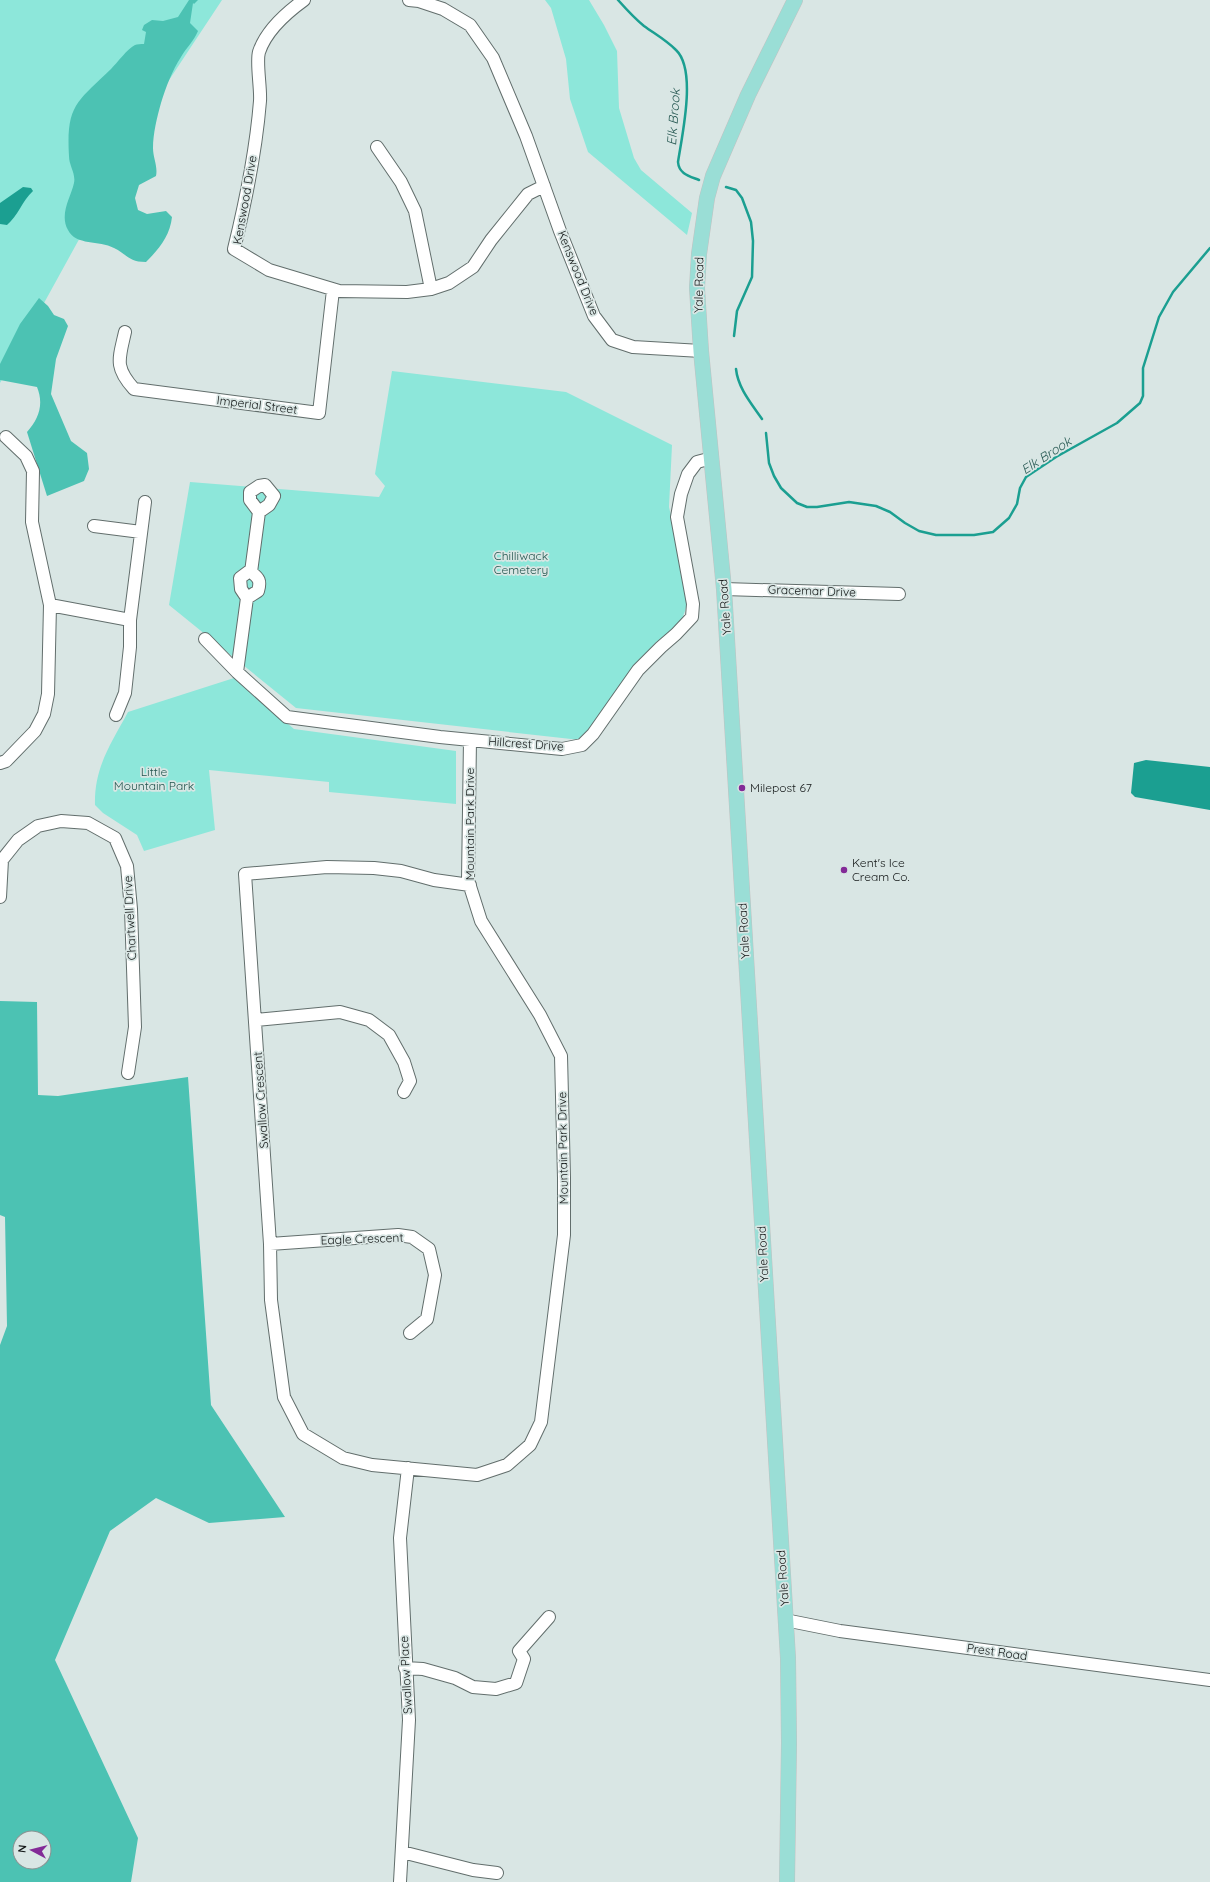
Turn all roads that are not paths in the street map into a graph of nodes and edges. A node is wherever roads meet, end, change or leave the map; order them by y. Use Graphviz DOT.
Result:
graph roads {
  1 [pos="304,0"];
  2 [pos="409,0"];
  3 [pos="795,0"];
  4 [pos="377,147"];
  5 [pos="544,186"];
  6 [pos="431,289"];
  7 [pos="333,290"];
  8 [pos="125,332"];
  9 [pos="701,352"];
  10 [pos="6,437"];
  11 [pos="712,458"];
  12 [pos="145,502"];
  13 [pos="259,512"];
  14 [pos="94,526"];
  15 [pos="141,532"];
  16 [pos="724,589"];
  17 [pos="899,594"];
  18 [pos="50,605"];
  19 [pos="130,620"];
  20 [pos="206,639"];
  21 [pos="237,672"];
  22 [pos="116,715"];
  23 [pos="470,740"];
  24 [pos="0,763"];
  25 [pos="470,885"];
  26 [pos="0,897"];
  27 [pos="256,1020"];
  28 [pos="128,1073"];
  29 [pos="404,1092"];
  30 [pos="270,1244"];
  31 [pos="410,1333"];
  32 [pos="408,1468"];
  33 [pos="549,1617"];
  34 [pos="785,1620"];
  35 [pos="405,1668"];
  36 [pos="1210,1680"];
  37 [pos="402,1852"];
  38 [pos="497,1873"];
  39 [pos="400,1882"];
  40 [pos="788,1882"];
  1 -- 7 [label="street, Kenswood Drive"];
  2 -- 5 [label="street, Kenswood Drive"];
  3 -- 9 [label="main road, Yale Road"];
  4 -- 6 [label="street"];
  5 -- 6 [label="street, Kenswood Drive"];
  5 -- 9 [label="street, Kenswood Drive"];
  6 -- 7 [label="street, Kenswood Drive"];
  7 -- 8 [label="street, Imperial Street"];
  9 -- 11 [label="main road, Yale Road"];
  10 -- 18 [label="street"];
  11 -- 16 [label="main road, Yale Road"];
  11 -- 23 [label="street, Hillcrest Drive"];
  12 -- 15 [label="street"];
  13 -- 21 [label="street"];
  14 -- 15 [label="street"];
  15 -- 19 [label="street"];
  16 -- 17 [label="street, Gracemar Drive"];
  16 -- 34 [label="main road, Yale Road"];
  18 -- 19 [label="street"];
  18 -- 24 [label="street"];
  19 -- 22 [label="street"];
  20 -- 21 [label="street, Hillcrest Drive"];
  21 -- 23 [label="street, Hillcrest Drive"];
  23 -- 25 [label="street, Mountain Park Drive"];
  25 -- 27 [label="street, Swallow Crescent"];
  25 -- 32 [label="street, Mountain Park Drive"];
  26 -- 28 [label="street, Chartwell Drive"];
  27 -- 29 [label="street"];
  27 -- 30 [label="street, Swallow Crescent"];
  30 -- 31 [label="street, Eagle Crescent"];
  30 -- 32 [label="street, Swallow Crescent"];
  32 -- 35 [label="street, Swallow Place"];
  33 -- 35 [label="street"];
  34 -- 36 [label="street, Prest Road"];
  34 -- 40 [label="main road, Yale Road"];
  35 -- 37 [label="street, Swallow Place"];
  37 -- 38 [label="street"];
  37 -- 39 [label="street, Swallow Place"];
}
